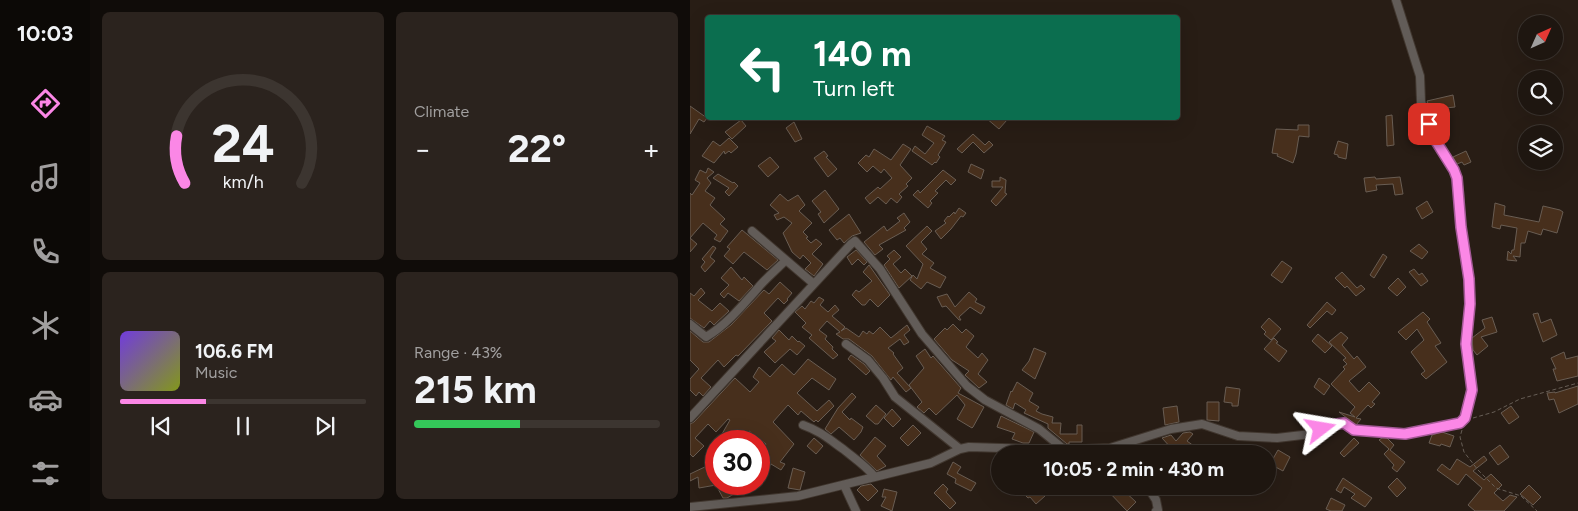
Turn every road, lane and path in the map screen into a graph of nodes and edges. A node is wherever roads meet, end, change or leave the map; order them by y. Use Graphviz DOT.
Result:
graph roads {
  1 [pos="1396,0"];
  2 [pos="752,231"];
  3 [pos="786,260"];
  4 [pos="814,284"];
  5 [pos="690,324"];
  6 [pos="846,344"];
  7 [pos="1578,383"];
  8 [pos="690,418"];
  9 [pos="1464,420"];
  10 [pos="803,425"];
  11 [pos="1058,445"];
  12 [pos="1129,445"];
  13 [pos="991,448"];
  14 [pos="960,449"];
  15 [pos="876,477"];
  16 [pos="844,484"];
  17 [pos="1153,495"];
  18 [pos="690,507"];
  19 [pos="856,511"];
  20 [pos="1156,511"];
  21 [pos="1537,511"];
  1 -- 9 [label="street"];
  2 -- 3 [label="street"];
  3 -- 4 [label="street"];
  3 -- 5 [label="street"];
  4 -- 8 [label="street"];
  4 -- 11 [label="street"];
  6 -- 14 [label="street"];
  7 -- 9 [label="path"];
  9 -- 12 [label="street"];
  9 -- 21 [label="path"];
  10 -- 15 [label="street"];
  13 -- 14 [label="street"];
  14 -- 15 [label="street"];
  15 -- 16 [label="street"];
  16 -- 18 [label="street"];
  16 -- 19 [label="street"];
  17 -- 20 [label="street"];
}
